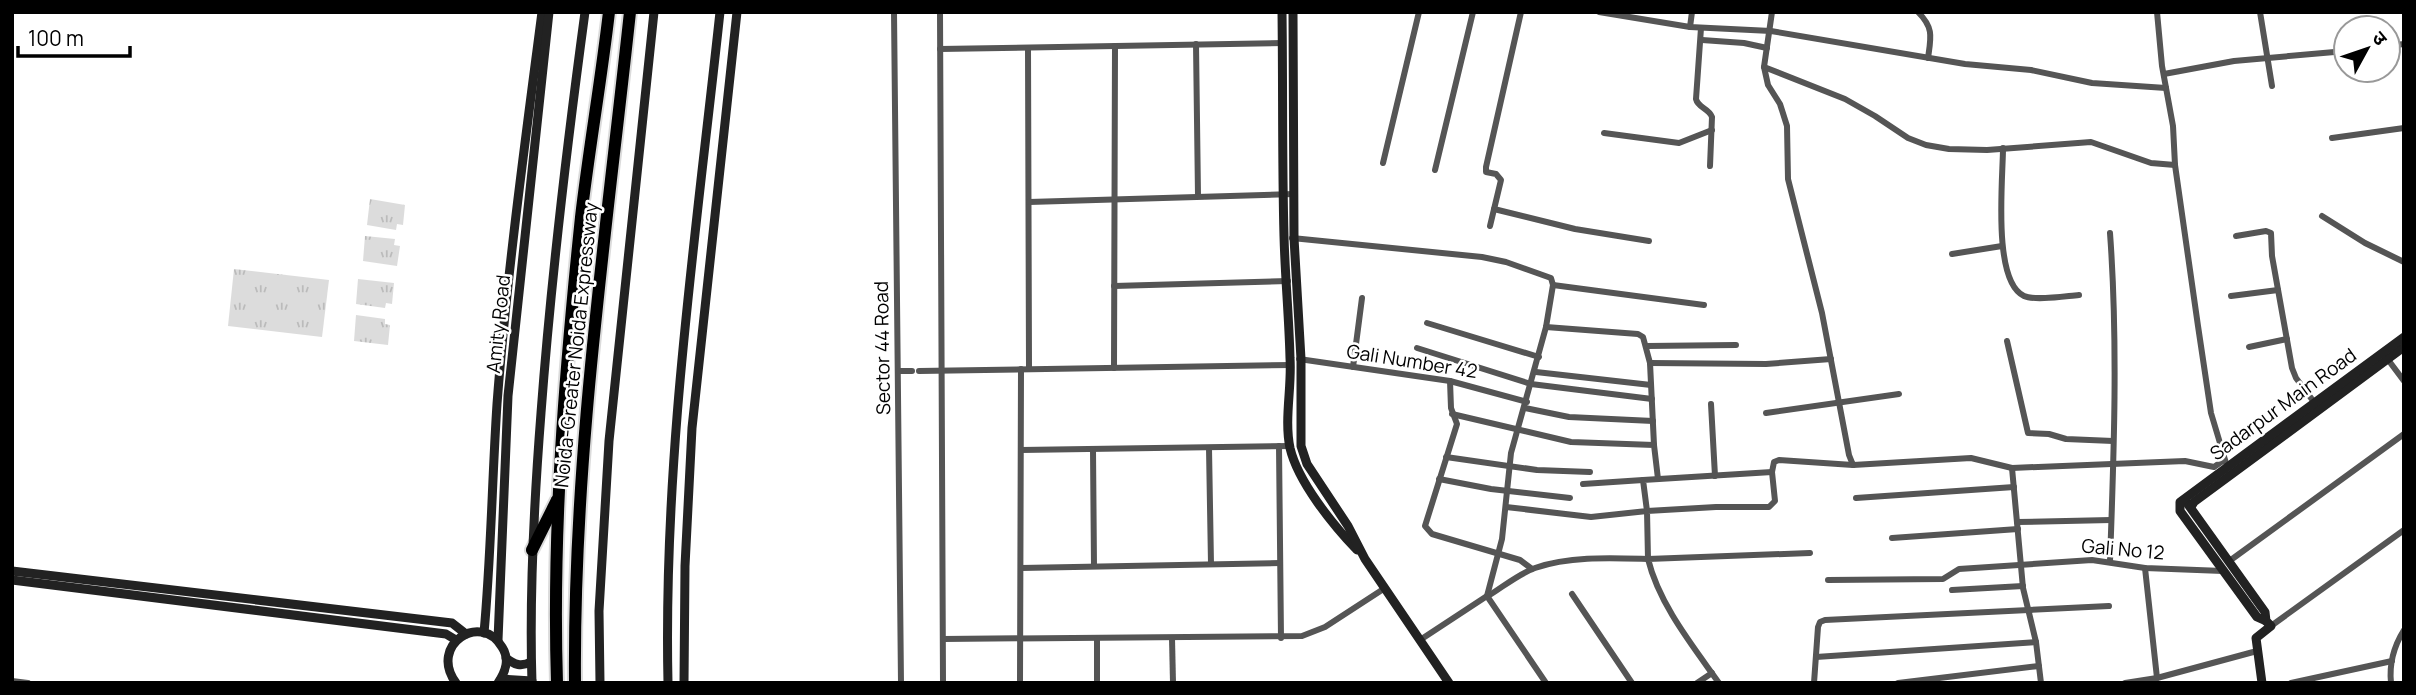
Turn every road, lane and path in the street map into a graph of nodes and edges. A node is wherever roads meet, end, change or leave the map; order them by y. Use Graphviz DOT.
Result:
graph roads {
  1 [pos="542,12"];
  2 [pos="549,12"];
  3 [pos="585,12"];
  4 [pos="609,12"];
  5 [pos="630,12"];
  6 [pos="654,12"];
  7 [pos="720,12"];
  8 [pos="737,12"];
  9 [pos="894,12"];
  10 [pos="940,12"];
  11 [pos="1282,12"];
  12 [pos="1293,12"];
  13 [pos="1419,12"];
  14 [pos="1473,12"];
  15 [pos="1521,12"];
  16 [pos="1599,12"];
  17 [pos="1692,12"];
  18 [pos="1772,12"];
  19 [pos="1918,12"];
  20 [pos="2157,12"];
  21 [pos="2260,12"];
  22 [pos="1690,27"];
  23 [pos="1702,28"];
  24 [pos="1771,31"];
  25 [pos="1702,40"];
  26 [pos="1283,43"];
  27 [pos="1196,44"];
  28 [pos="1115,46"];
  29 [pos="1028,48"];
  30 [pos="1768,48"];
  31 [pos="940,49"];
  32 [pos="2332,52"];
  33 [pos="2268,57"];
  34 [pos="1928,58"];
  35 [pos="1764,67"];
  36 [pos="2164,74"];
  37 [pos="2272,86"];
  38 [pos="2166,88"];
  39 [pos="2404,128"];
  40 [pos="1712,130"];
  41 [pos="1604,134"];
  42 [pos="2332,138"];
  43 [pos="2003,148"];
  44 [pos="1382,163"];
  45 [pos="2175,165"];
  46 [pos="1710,166"];
  47 [pos="1435,170"];
  48 [pos="1289,194"];
  49 [pos="1198,196"];
  50 [pos="1114,199"];
  51 [pos="1029,202"];
  52 [pos="1494,209"];
  53 [pos="2322,216"];
  54 [pos="1489,226"];
  55 [pos="2110,233"];
  56 [pos="2236,236"];
  57 [pos="1289,238"];
  58 [pos="1649,242"];
  59 [pos="2002,246"];
  60 [pos="1952,254"];
  61 [pos="2404,262"];
  62 [pos="1296,281"];
  63 [pos="1286,282"];
  64 [pos="1553,285"];
  65 [pos="1114,286"];
  66 [pos="2278,290"];
  67 [pos="2079,295"];
  68 [pos="2231,296"];
  69 [pos="1362,298"];
  70 [pos="1704,304"];
  71 [pos="1427,323"];
  72 [pos="1546,327"];
  73 [pos="2404,337"];
  74 [pos="2287,339"];
  75 [pos="2007,341"];
  76 [pos="1736,345"];
  77 [pos="1647,346"];
  78 [pos="2249,347"];
  79 [pos="2404,347"];
  80 [pos="1417,348"];
  81 [pos="2385,356"];
  82 [pos="1539,357"];
  83 [pos="1301,359"];
  84 [pos="1831,359"];
  85 [pos="1291,361"];
  86 [pos="1650,363"];
  87 [pos="1353,367"];
  88 [pos="1114,368"];
  89 [pos="1021,369"];
  90 [pos="1029,369"];
  91 [pos="898,371"];
  92 [pos="943,371"];
  93 [pos="1536,372"];
  94 [pos="1450,381"];
  95 [pos="2404,381"];
  96 [pos="1531,384"];
  97 [pos="1651,385"];
  98 [pos="1899,394"];
  99 [pos="1652,399"];
  100 [pos="1839,402"];
  101 [pos="1711,404"];
  102 [pos="1526,405"];
  103 [pos="2317,406"];
  104 [pos="1766,413"];
  105 [pos="1452,414"];
  106 [pos="1653,421"];
  107 [pos="1518,430"];
  108 [pos="2404,434"];
  109 [pos="2113,441"];
  110 [pos="1654,445"];
  111 [pos="1279,446"];
  112 [pos="1290,446"];
  113 [pos="1209,448"];
  114 [pos="1021,450"];
  115 [pos="1093,450"];
  116 [pos="1446,457"];
  117 [pos="2112,462"];
  118 [pos="1853,465"];
  119 [pos="1510,467"];
  120 [pos="2228,467"];
  121 [pos="2012,468"];
  122 [pos="1590,472"];
  123 [pos="1772,472"];
  124 [pos="1715,475"];
  125 [pos="1439,479"];
  126 [pos="1658,479"];
  127 [pos="1643,480"];
  128 [pos="1583,484"];
  129 [pos="2014,487"];
  130 [pos="1508,491"];
  131 [pos="560,494"];
  132 [pos="1570,498"];
  133 [pos="1856,498"];
  134 [pos="1506,507"];
  135 [pos="1647,511"];
  136 [pos="2111,520"];
  137 [pos="2017,526"];
  138 [pos="2404,530"];
  139 [pos="1892,538"];
  140 [pos="532,550"];
  141 [pos="1810,553"];
  142 [pos="1498,555"];
  143 [pos="1365,559"];
  144 [pos="1648,559"];
  145 [pos="2110,561"];
  146 [pos="1280,563"];
  147 [pos="1211,564"];
  148 [pos="2021,565"];
  149 [pos="1094,566"];
  150 [pos="2224,567"];
  151 [pos="1021,568"];
  152 [pos="2145,568"];
  153 [pos="1532,569"];
  154 [pos="12,571"];
  155 [pos="1828,579"];
  156 [pos="12,580"];
  157 [pos="2023,586"];
  158 [pos="1385,589"];
  159 [pos="1952,590"];
  160 [pos="1572,594"];
  161 [pos="1488,596"];
  162 [pos="2109,606"];
  163 [pos="2027,610"];
  164 [pos="2269,624"];
  165 [pos="2404,630"];
  166 [pos="484,633"];
  167 [pos="466,634"];
  168 [pos="1172,638"];
  169 [pos="1281,638"];
  170 [pos="943,639"];
  171 [pos="1020,639"];
  172 [pos="1097,639"];
  173 [pos="456,640"];
  174 [pos="498,640"];
  175 [pos="1420,640"];
  176 [pos="2036,642"];
  177 [pos="2258,651"];
  178 [pos="1816,657"];
  179 [pos="506,658"];
  180 [pos="2392,661"];
  181 [pos="531,662"];
  182 [pos="2039,666"];
  183 [pos="1712,673"];
  184 [pos="2157,678"];
  185 [pos="452,680"];
  186 [pos="12,681"];
  187 [pos="500,681"];
  188 [pos="532,682"];
  189 [pos="28,683"];
  190 [pos="557,683"];
  191 [pos="575,683"];
  192 [pos="600,683"];
  193 [pos="668,683"];
  194 [pos="684,683"];
  195 [pos="901,683"];
  196 [pos="943,683"];
  197 [pos="1020,683"];
  198 [pos="1097,683"];
  199 [pos="1173,683"];
  200 [pos="1450,683"];
  201 [pos="1546,683"];
  202 [pos="1632,683"];
  203 [pos="1697,683"];
  204 [pos="1719,683"];
  205 [pos="1814,683"];
  206 [pos="1898,683"];
  207 [pos="2041,683"];
  208 [pos="2125,683"];
  209 [pos="2262,683"];
  210 [pos="2291,683"];
  211 [pos="2390,683"];
  1 -- 166 [label="street, Amity Road"];
  2 -- 174 [label="street, Amity Road"];
  3 -- 140 [label="street"];
  4 -- 131 [label="highway, Noida-Greater Noida Expressway"];
  5 -- 191 [label="highway, Noida-Greater Noida Expressway"];
  6 -- 192 [label="street"];
  7 -- 193 [label="street"];
  8 -- 194 [label="street"];
  9 -- 91 [label="street, Sector 44 Road"];
  10 -- 31 [label="street"];
  11 -- 26 [label="street"];
  12 -- 48 [label="street"];
  13 -- 44 [label="street"];
  14 -- 47 [label="street"];
  15 -- 52 [label="street"];
  16 -- 22 [label="street"];
  17 -- 22 [label="street"];
  18 -- 24 [label="street"];
  19 -- 34 [label="street"];
  20 -- 36 [label="street"];
  21 -- 33 [label="street"];
  22 -- 23 [label="street"];
  23 -- 24 [label="street"];
  23 -- 25 [label="street"];
  24 -- 30 [label="street"];
  24 -- 34 [label="street"];
  25 -- 30 [label="street"];
  25 -- 40 [label="street"];
  26 -- 27 [label="street"];
  26 -- 48 [label="street"];
  27 -- 28 [label="street"];
  27 -- 49 [label="street"];
  28 -- 29 [label="street"];
  28 -- 50 [label="street"];
  29 -- 31 [label="street"];
  29 -- 51 [label="street"];
  30 -- 35 [label="street"];
  31 -- 92 [label="street"];
  32 -- 33 [label="street"];
  33 -- 36 [label="street"];
  33 -- 37 [label="street"];
  34 -- 38 [label="street"];
  35 -- 43 [label="street"];
  35 -- 84 [label="street"];
  36 -- 38 [label="street"];
  38 -- 45 [label="street"];
  39 -- 42 [label="street"];
  40 -- 41 [label="street"];
  40 -- 46 [label="street"];
  43 -- 45 [label="street"];
  43 -- 59 [label="street"];
  45 -- 120 [label="street"];
  48 -- 49 [label="street"];
  48 -- 57 [label="street"];
  49 -- 50 [label="street"];
  50 -- 51 [label="street"];
  50 -- 65 [label="street"];
  51 -- 90 [label="street"];
  52 -- 54 [label="street"];
  52 -- 58 [label="street"];
  53 -- 61 [label="street"];
  55 -- 109 [label="street"];
  56 -- 66 [label="street"];
  57 -- 62 [label="street"];
  57 -- 63 [label="street"];
  57 -- 64 [label="street"];
  59 -- 60 [label="street"];
  59 -- 67 [label="street"];
  62 -- 63 [label="street"];
  62 -- 83 [label="street"];
  63 -- 65 [label="street"];
  63 -- 85 [label="street"];
  64 -- 70 [label="street"];
  64 -- 72 [label="street"];
  65 -- 88 [label="street"];
  66 -- 68 [label="street"];
  66 -- 74 [label="street"];
  69 -- 87 [label="street"];
  71 -- 82 [label="street"];
  72 -- 77 [label="street"];
  72 -- 82 [label="street"];
  73 -- 81 [label="street, Sadarpur Main Road"];
  74 -- 78 [label="street"];
  74 -- 103 [label="street"];
  75 -- 109 [label="street"];
  76 -- 77 [label="street"];
  77 -- 86 [label="street"];
  79 -- 81 [label="street, Sadarpur Main Road"];
  80 -- 96 [label="street"];
  81 -- 95 [label="street"];
  81 -- 103 [label="street, Sadarpur Main Road"];
  82 -- 93 [label="street"];
  83 -- 85 [label="street, Gali Number 42"];
  83 -- 87 [label="street, Gali Number 42"];
  83 -- 143 [label="street"];
  84 -- 86 [label="street"];
  84 -- 100 [label="street"];
  85 -- 88 [label="street, Gali Number 42"];
  85 -- 112 [label="street"];
  86 -- 97 [label="street"];
  87 -- 94 [label="street, Gali Number 42"];
  88 -- 90 [label="street, Gali Number 42"];
  89 -- 90 [label="street, Gali Number 42"];
  89 -- 92 [label="street, Gali Number 42"];
  89 -- 114 [label="street"];
  91 -- 92 [label="street, Gali Number 42"];
  91 -- 195 [label="street, Sector 44 Road"];
  92 -- 170 [label="street"];
  93 -- 96 [label="street"];
  93 -- 97 [label="street"];
  94 -- 102 [label="street, Gali Number 42"];
  94 -- 105 [label="street"];
  96 -- 99 [label="street"];
  96 -- 102 [label="street"];
  97 -- 99 [label="street"];
  98 -- 100 [label="street"];
  99 -- 106 [label="street"];
  100 -- 104 [label="street"];
  100 -- 118 [label="street"];
  101 -- 124 [label="street"];
  102 -- 106 [label="street, Gali Number 42"];
  102 -- 107 [label="street"];
  103 -- 120 [label="street, Sadarpur Main Road"];
  105 -- 107 [label="street"];
  105 -- 116 [label="street"];
  106 -- 110 [label="street"];
  107 -- 110 [label="street"];
  107 -- 119 [label="street"];
  108 -- 150 [label="street"];
  109 -- 117 [label="street"];
  110 -- 126 [label="street"];
  111 -- 112 [label="street"];
  111 -- 113 [label="street"];
  111 -- 146 [label="street"];
  112 -- 143 [label="street"];
  113 -- 115 [label="street"];
  113 -- 147 [label="street"];
  114 -- 115 [label="street"];
  114 -- 151 [label="street"];
  115 -- 149 [label="street"];
  116 -- 119 [label="street"];
  116 -- 125 [label="street"];
  117 -- 120 [label="street"];
  117 -- 121 [label="street"];
  117 -- 136 [label="street"];
  118 -- 121 [label="street"];
  118 -- 123 [label="street"];
  119 -- 122 [label="street"];
  119 -- 130 [label="street"];
  120 -- 150 [label="street, Sadarpur Main Road"];
  121 -- 129 [label="street"];
  123 -- 124 [label="street"];
  123 -- 135 [label="street"];
  124 -- 126 [label="street"];
  125 -- 130 [label="street"];
  125 -- 142 [label="street"];
  126 -- 127 [label="street"];
  127 -- 128 [label="street"];
  127 -- 135 [label="street"];
  129 -- 133 [label="street"];
  129 -- 137 [label="street"];
  130 -- 132 [label="street"];
  130 -- 134 [label="street"];
  131 -- 140 [label="highway"];
  131 -- 190 [label="highway, Noida-Greater Noida Expressway"];
  134 -- 135 [label="street"];
  134 -- 142 [label="street"];
  135 -- 144 [label="street"];
  136 -- 137 [label="street"];
  136 -- 145 [label="street"];
  137 -- 139 [label="street"];
  137 -- 148 [label="street"];
  138 -- 164 [label="street"];
  140 -- 181 [label="street"];
  141 -- 144 [label="street"];
  142 -- 153 [label="street"];
  142 -- 161 [label="street"];
  143 -- 158 [label="street"];
  144 -- 153 [label="street"];
  144 -- 183 [label="street"];
  145 -- 148 [label="street, Gali No 12"];
  145 -- 152 [label="street, Gali No 12"];
  146 -- 147 [label="street"];
  146 -- 169 [label="street"];
  147 -- 149 [label="street"];
  148 -- 155 [label="street, Gali No 12"];
  148 -- 157 [label="street"];
  149 -- 151 [label="street"];
  150 -- 152 [label="street, Gali No 12"];
  150 -- 164 [label="street, Sadarpur Main Road"];
  151 -- 171 [label="street"];
  152 -- 184 [label="street"];
  153 -- 161 [label="street"];
  154 -- 167 [label="street"];
  156 -- 173 [label="street"];
  157 -- 159 [label="street"];
  157 -- 163 [label="street"];
  158 -- 169 [label="street"];
  158 -- 175 [label="street"];
  160 -- 202 [label="street"];
  161 -- 175 [label="street"];
  161 -- 201 [label="street"];
  162 -- 163 [label="street"];
  163 -- 176 [label="street"];
  163 -- 178 [label="street"];
  164 -- 177 [label="street"];
  165 -- 180 [label="street"];
  166 -- 167 [label="street"];
  166 -- 174 [label="street"];
  167 -- 173 [label="street"];
  168 -- 169 [label="street"];
  168 -- 172 [label="street"];
  168 -- 199 [label="street"];
  170 -- 171 [label="street"];
  170 -- 196 [label="street"];
  171 -- 172 [label="street"];
  171 -- 197 [label="street"];
  172 -- 198 [label="street"];
  173 -- 185 [label="street"];
  174 -- 179 [label="street"];
  175 -- 200 [label="street"];
  176 -- 178 [label="street"];
  176 -- 182 [label="street"];
  177 -- 184 [label="street"];
  177 -- 209 [label="street"];
  178 -- 205 [label="street"];
  179 -- 181 [label="street"];
  179 -- 187 [label="street"];
  180 -- 210 [label="street"];
  180 -- 211 [label="street"];
  181 -- 188 [label="street"];
  182 -- 206 [label="street"];
  182 -- 207 [label="street"];
  183 -- 203 [label="street"];
  183 -- 204 [label="street"];
  184 -- 208 [label="street"];
  186 -- 189 [label="street"];
  187 -- 188 [label="street"];
}
